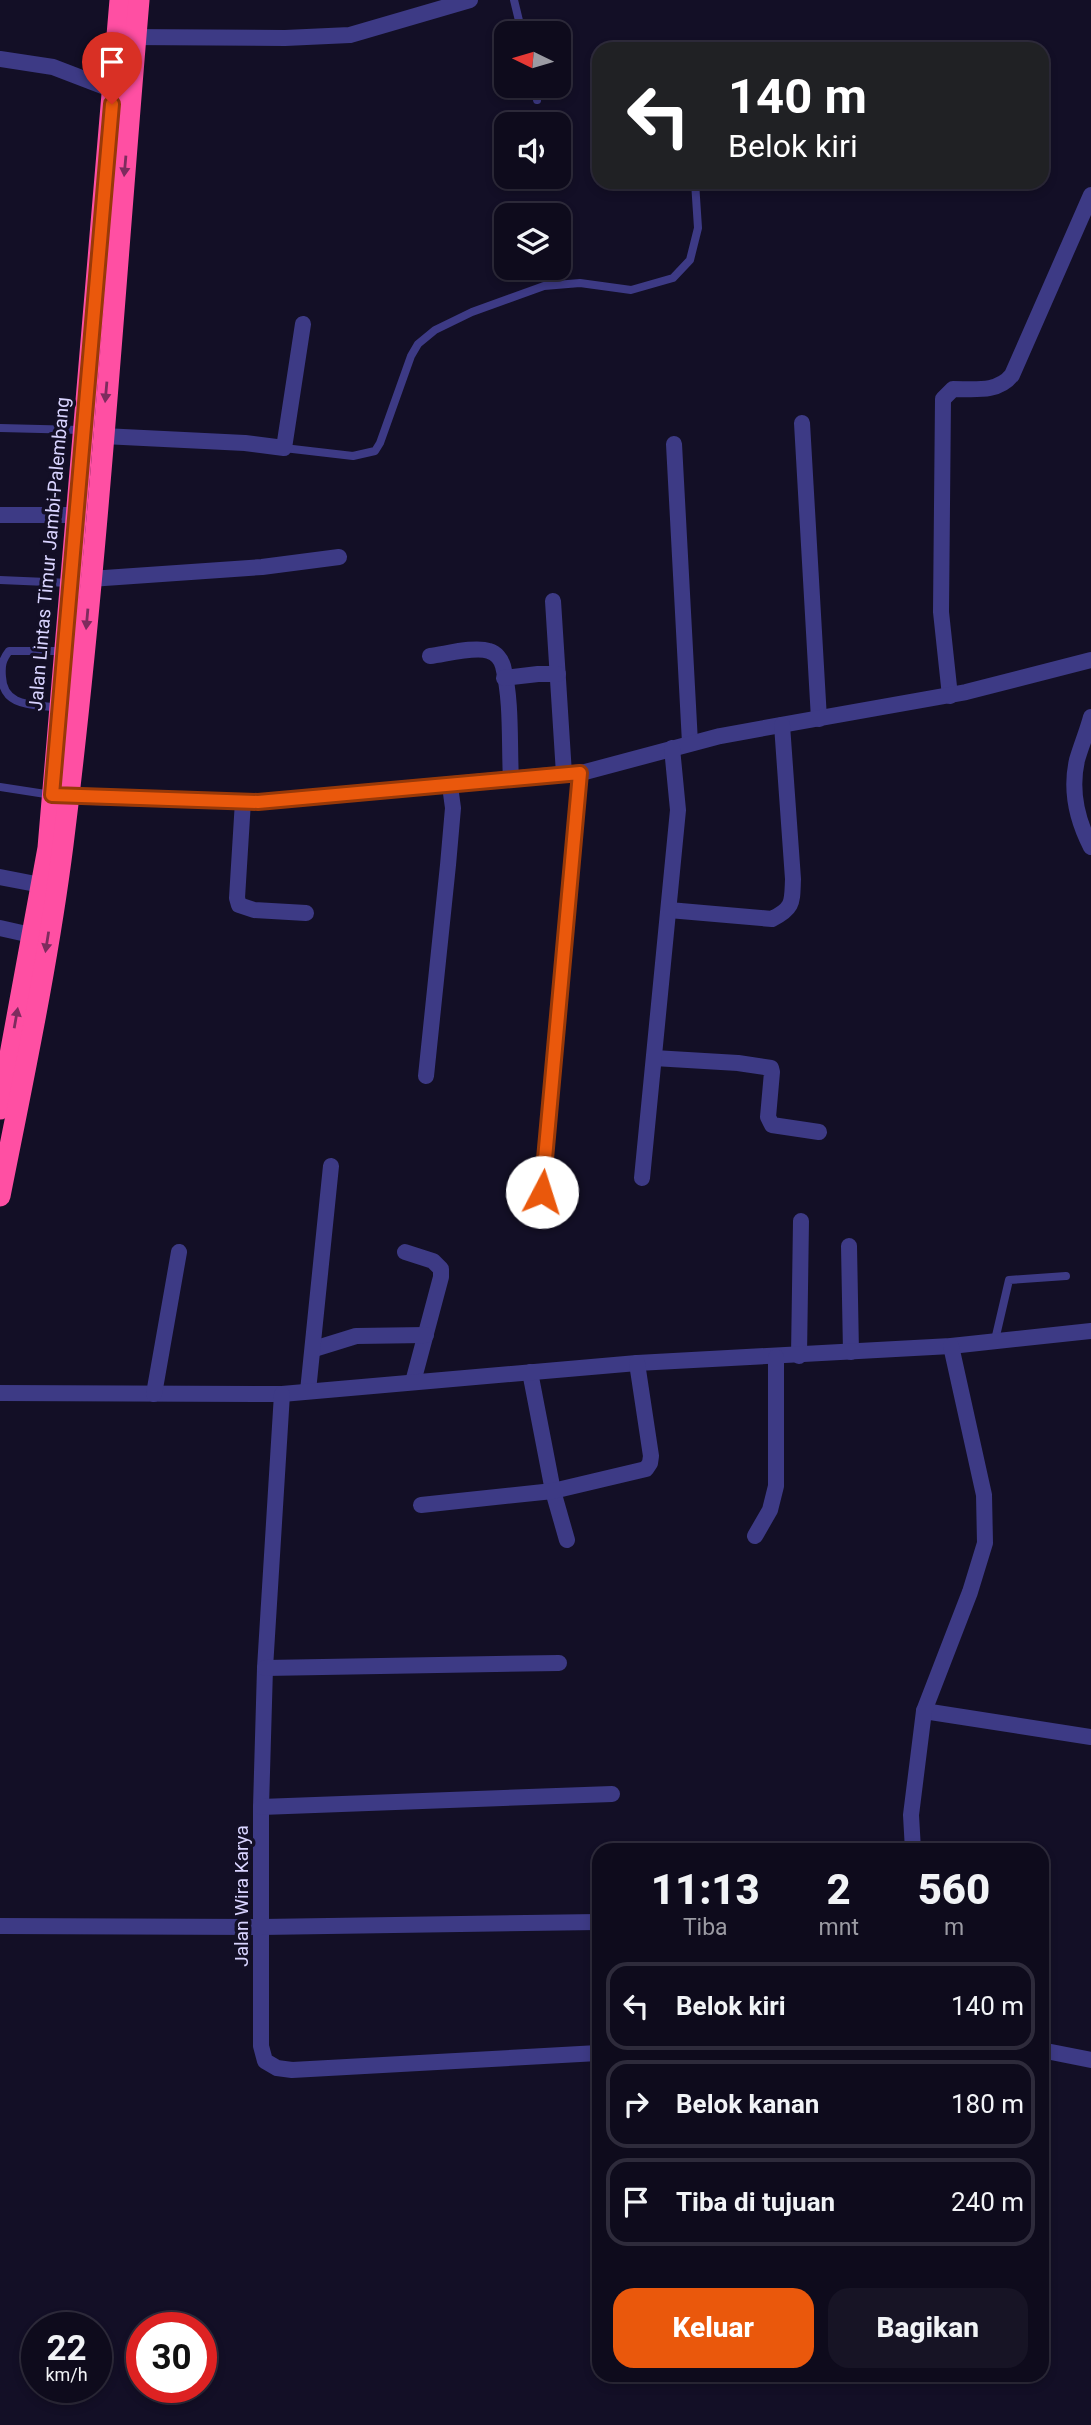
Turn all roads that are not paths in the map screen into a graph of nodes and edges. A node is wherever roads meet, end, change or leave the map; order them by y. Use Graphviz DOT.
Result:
graph roads {
  1 [pos="120,0"];
  2 [pos="139,0"];
  3 [pos="470,0"];
  4 [pos="514,0"];
  5 [pos="519,21"];
  6 [pos="127,37"];
  7 [pos="0,58"];
  8 [pos="113,90"];
  9 [pos="695,189"];
  10 [pos="1091,195"];
  11 [pos="303,324"];
  12 [pos="802,423"];
  13 [pos="0,428"];
  14 [pos="93,433"];
  15 [pos="674,444"];
  16 [pos="284,448"];
  17 [pos="0,515"];
  18 [pos="75,515"];
  19 [pos="339,557"];
  20 [pos="0,580"];
  21 [pos="80,581"];
  22 [pos="553,601"];
  23 [pos="64,651"];
  24 [pos="430,656"];
  25 [pos="1091,660"];
  26 [pos="558,674"];
  27 [pos="504,678"];
  28 [pos="950,695"];
  29 [pos="59,708"];
  30 [pos="1091,717"];
  31 [pos="818,719"];
  32 [pos="782,725"];
  33 [pos="690,743"];
  34 [pos="673,748"];
  35 [pos="572,774"];
  36 [pos="511,780"];
  37 [pos="450,786"];
  38 [pos="0,787"];
  39 [pos="60,796"];
  40 [pos="243,801"];
  41 [pos="1091,848"];
  42 [pos="0,877"];
  43 [pos="41,885"];
  44 [pos="669,910"];
  45 [pos="306,912"];
  46 [pos="0,928"];
  47 [pos="31,935"];
  48 [pos="654,1058"];
  49 [pos="426,1076"];
  50 [pos="0,1109"];
  51 [pos="819,1132"];
  52 [pos="331,1166"];
  53 [pos="642,1178"];
  54 [pos="542,1192"];
  55 [pos="0,1196"];
  56 [pos="800,1221"];
  57 [pos="849,1246"];
  58 [pos="179,1252"];
  59 [pos="405,1252"];
  60 [pos="1066,1276"];
  61 [pos="1091,1331"];
  62 [pos="425,1335"];
  63 [pos="995,1340"];
  64 [pos="951,1346"];
  65 [pos="314,1349"];
  66 [pos="851,1352"];
  67 [pos="799,1356"];
  68 [pos="776,1357"];
  69 [pos="637,1363"];
  70 [pos="530,1372"];
  71 [pos="413,1382"];
  72 [pos="309,1391"];
  73 [pos="0,1393"];
  74 [pos="154,1394"];
  75 [pos="282,1394"];
  76 [pos="553,1491"];
  77 [pos="421,1505"];
  78 [pos="755,1536"];
  79 [pos="567,1540"];
  80 [pos="559,1663"];
  81 [pos="265,1668"];
  82 [pos="925,1711"];
  83 [pos="1091,1737"];
  84 [pos="612,1794"];
  85 [pos="261,1807"];
  86 [pos="912,1843"];
  87 [pos="592,1922"];
  88 [pos="0,1926"];
  89 [pos="262,1927"];
  90 [pos="1049,2052"];
  91 [pos="592,2053"];
  92 [pos="1091,2060"];
  1 -- 6 [label="highway, Jalan Lintas Timur Jambi-Palembang"];
  2 -- 6 [label="highway, Jalan Lintas Timur Jambi-Palembang"];
  3 -- 6 [label="street"];
  4 -- 5 [label="lane"];
  6 -- 8 [label="highway, Jalan Lintas Timur Jambi-Palembang"];
  6 -- 14 [label="highway, Jalan Lintas Timur Jambi-Palembang, one-way"];
  7 -- 8 [label="street"];
  8 -- 14 [label="highway, Jalan Lintas Timur Jambi-Palembang"];
  9 -- 16 [label="lane"];
  10 -- 28 [label="street"];
  11 -- 16 [label="street"];
  12 -- 31 [label="street"];
  13 -- 14 [label="lane"];
  14 -- 16 [label="street"];
  14 -- 18 [label="highway, Jalan Lintas Timur Jambi-Palembang"];
  14 -- 21 [label="highway, Jalan Lintas Timur Jambi-Palembang"];
  15 -- 33 [label="street"];
  17 -- 18 [label="street"];
  18 -- 21 [label="highway, Jalan Lintas Timur Jambi-Palembang"];
  19 -- 21 [label="street"];
  20 -- 21 [label="lane"];
  21 -- 23 [label="highway, Jalan Lintas Timur Jambi-Palembang"];
  21 -- 39 [label="highway, Jalan Lintas Timur Jambi-Palembang, one-way"];
  22 -- 26 [label="street"];
  23 -- 29 [label="highway, Jalan Lintas Timur Jambi-Palembang"];
  23 -- 29 [label="lane"];
  24 -- 27 [label="street"];
  25 -- 28 [label="street"];
  26 -- 27 [label="street"];
  26 -- 35 [label="street"];
  27 -- 36 [label="street"];
  28 -- 31 [label="street"];
  29 -- 39 [label="highway, Jalan Lintas Timur Jambi-Palembang"];
  30 -- 41 [label="street"];
  31 -- 32 [label="street"];
  32 -- 33 [label="street"];
  32 -- 44 [label="street"];
  33 -- 34 [label="street"];
  34 -- 35 [label="street"];
  34 -- 44 [label="street"];
  35 -- 36 [label="street"];
  35 -- 54 [label="street"];
  36 -- 37 [label="street"];
  37 -- 40 [label="street"];
  37 -- 49 [label="street"];
  38 -- 39 [label="lane"];
  39 -- 40 [label="street"];
  39 -- 43 [label="highway, Jalan Lintas Timur Jambi-Palembang"];
  39 -- 55 [label="highway, Jalan Lintas Timur Jambi-Palembang, one-way"];
  40 -- 45 [label="street"];
  42 -- 43 [label="street"];
  43 -- 47 [label="highway, Jalan Lintas Timur Jambi-Palembang"];
  44 -- 48 [label="street"];
  46 -- 47 [label="street"];
  50 -- 47 [label="highway, Jalan Lintas Timur Jambi-Palembang, one-way"];
  48 -- 51 [label="street"];
  48 -- 53 [label="street"];
  52 -- 65 [label="street"];
  56 -- 67 [label="street"];
  57 -- 66 [label="street"];
  58 -- 74 [label="street"];
  59 -- 62 [label="street"];
  60 -- 63 [label="lane"];
  61 -- 63 [label="street"];
  62 -- 65 [label="street"];
  62 -- 71 [label="street"];
  63 -- 64 [label="street"];
  64 -- 66 [label="street"];
  64 -- 82 [label="street"];
  65 -- 72 [label="street"];
  66 -- 67 [label="street"];
  67 -- 68 [label="street"];
  68 -- 69 [label="street"];
  68 -- 78 [label="street"];
  69 -- 70 [label="street"];
  69 -- 76 [label="street"];
  70 -- 71 [label="street"];
  70 -- 76 [label="street"];
  71 -- 72 [label="street"];
  72 -- 75 [label="street"];
  73 -- 74 [label="street"];
  74 -- 75 [label="street"];
  75 -- 81 [label="street, Jalan Wira Karya"];
  76 -- 77 [label="street"];
  76 -- 79 [label="street"];
  80 -- 81 [label="street"];
  81 -- 85 [label="street, Jalan Wira Karya"];
  82 -- 83 [label="street"];
  82 -- 86 [label="street"];
  84 -- 85 [label="street"];
  85 -- 89 [label="street, Jalan Wira Karya"];
  87 -- 89 [label="street"];
  88 -- 89 [label="street"];
  89 -- 91 [label="street, Jalan Wira Karya"];
  90 -- 92 [label="street"];
}
